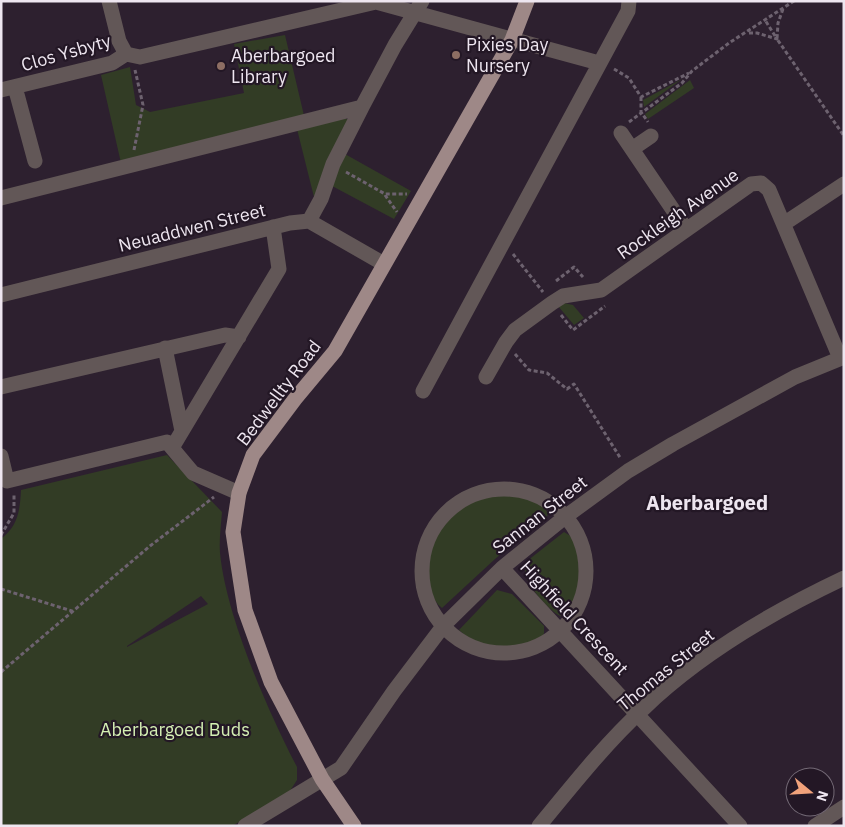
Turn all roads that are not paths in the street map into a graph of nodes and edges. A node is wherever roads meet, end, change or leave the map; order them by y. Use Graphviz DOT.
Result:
graph roads {
  1 [pos="109,1"];
  2 [pos="527,1"];
  3 [pos="629,1"];
  4 [pos="419,7"];
  5 [pos="512,40"];
  6 [pos="126,54"];
  7 [pos="599,63"];
  8 [pos="8,89"];
  9 [pos="362,107"];
  10 [pos="621,133"];
  11 [pos="651,136"];
  12 [pos="632,149"];
  13 [pos="35,161"];
  14 [pos="844,184"];
  15 [pos="1,198"];
  16 [pos="309,221"];
  17 [pos="785,224"];
  18 [pos="273,227"];
  19 [pos="686,229"];
  20 [pos="384,264"];
  21 [pos="1,295"];
  22 [pos="238,337"];
  23 [pos="165,348"];
  24 [pos="842,358"];
  25 [pos="486,377"];
  26 [pos="1,387"];
  27 [pos="423,391"];
  28 [pos="182,431"];
  29 [pos="172,448"];
  30 [pos="1,456"];
  31 [pos="239,493"];
  32 [pos="565,517"];
  33 [pos="502,568"];
  34 [pos="844,578"];
  35 [pos="444,625"];
  36 [pos="560,632"];
  37 [pos="637,715"];
  38 [pos="322,779"];
  39 [pos="844,807"];
  40 [pos="245,826"];
  41 [pos="354,826"];
  42 [pos="539,826"];
  43 [pos="740,826"];
  44 [pos="815,826"];
  1 -- 6 [label="street"];
  2 -- 5 [label="main road, Bedwellty Road"];
  3 -- 7 [label="street"];
  4 -- 5 [label="street"];
  4 -- 6 [label="street"];
  4 -- 9 [label="street"];
  5 -- 7 [label="street"];
  5 -- 20 [label="main road, Bedwellty Road"];
  6 -- 8 [label="street, Clos Ysbyty"];
  7 -- 27 [label="street"];
  8 -- 13 [label="street, Clos Ysbyty"];
  9 -- 15 [label="street"];
  9 -- 16 [label="street"];
  10 -- 12 [label="street"];
  11 -- 12 [label="street"];
  12 -- 19 [label="street"];
  14 -- 17 [label="street"];
  16 -- 18 [label="street, Neuaddwen Street"];
  16 -- 20 [label="street"];
  17 -- 19 [label="street, Rockleigh Avenue"];
  17 -- 24 [label="street, Rockleigh Avenue"];
  18 -- 21 [label="street, Neuaddwen Street"];
  18 -- 22 [label="street"];
  19 -- 25 [label="street, Rockleigh Avenue"];
  20 -- 31 [label="main road, Bedwellty Road"];
  22 -- 23 [label="street"];
  22 -- 28 [label="street"];
  23 -- 26 [label="street"];
  23 -- 28 [label="street"];
  24 -- 32 [label="street, Sannan Street"];
  28 -- 29 [label="street"];
  29 -- 30 [label="street"];
  29 -- 31 [label="street"];
  31 -- 38 [label="main road, Bedwellty Road"];
  32 -- 33 [label="street, Sannan Street"];
  32 -- 35 [label="street"];
  32 -- 36 [label="street"];
  33 -- 35 [label="street, Sannan Street"];
  33 -- 36 [label="street, Highfield Crescent"];
  34 -- 37 [label="street, Thomas Street"];
  35 -- 36 [label="street"];
  35 -- 38 [label="street, Sannan Street"];
  36 -- 37 [label="street, Highfield Crescent"];
  37 -- 42 [label="street, Thomas Street"];
  37 -- 43 [label="street, Highfield Crescent"];
  38 -- 40 [label="street, Sannan Street"];
  38 -- 41 [label="main road, Bedwellty Road"];
  39 -- 44 [label="street"];
}
